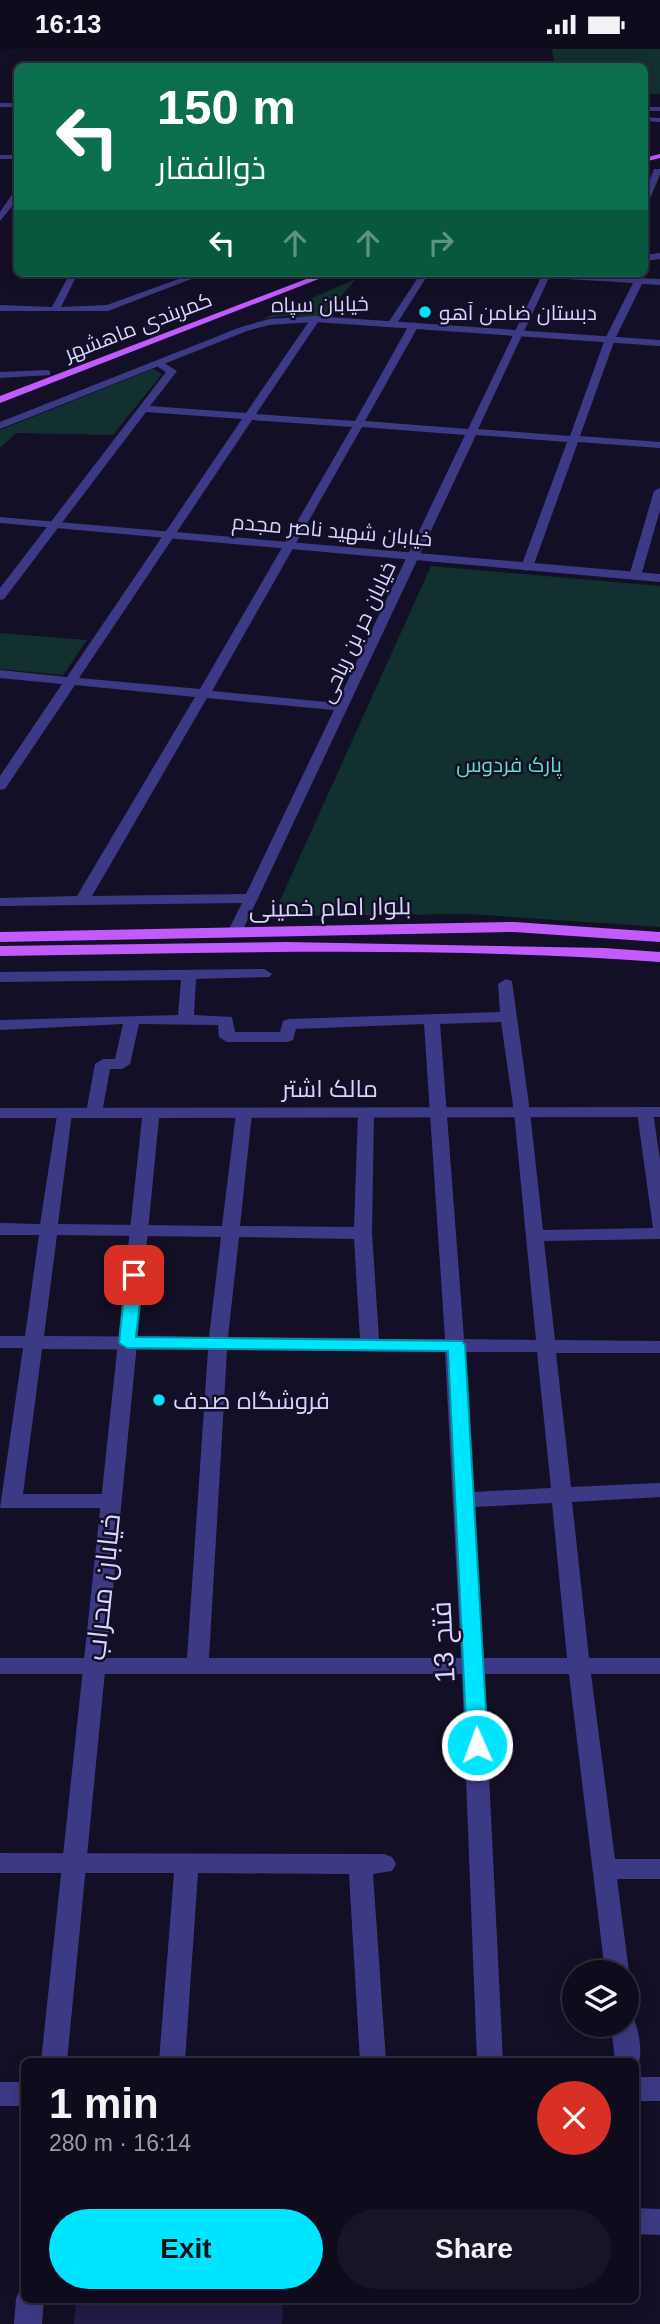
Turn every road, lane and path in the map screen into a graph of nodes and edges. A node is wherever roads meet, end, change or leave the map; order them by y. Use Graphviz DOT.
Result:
graph roads {
  1 [pos="658,171"];
  2 [pos="648,195"];
  3 [pos="14,198"];
  4 [pos="0,218"];
  5 [pos="72,277"];
  6 [pos="185,277"];
  7 [pos="298,277"];
  8 [pos="320,277"];
  9 [pos="422,277"];
  10 [pos="548,277"];
  11 [pos="588,277"];
  12 [pos="639,281"];
  13 [pos="660,282"];
  14 [pos="0,308"];
  15 [pos="55,310"];
  16 [pos="315,319"];
  17 [pos="393,323"];
  18 [pos="415,325"];
  19 [pos="520,332"];
  20 [pos="610,339"];
  21 [pos="660,343"];
  22 [pos="158,363"];
  23 [pos="46,373"];
  24 [pos="0,377"];
  25 [pos="4,389"];
  26 [pos="0,400"];
  27 [pos="143,408"];
  28 [pos="249,417"];
  29 [pos="358,425"];
  30 [pos="0,426"];
  31 [pos="472,432"];
  32 [pos="574,438"];
  33 [pos="660,445"];
  34 [pos="660,491"];
  35 [pos="0,520"];
  36 [pos="55,525"];
  37 [pos="169,535"];
  38 [pos="290,546"];
  39 [pos="414,557"];
  40 [pos="527,566"];
  41 [pos="635,576"];
  42 [pos="660,578"];
  43 [pos="0,596"];
  44 [pos="0,674"];
  45 [pos="71,681"];
  46 [pos="203,694"];
  47 [pos="342,707"];
  48 [pos="0,786"];
  49 [pos="252,898"];
  50 [pos="82,901"];
  51 [pos="0,902"];
  52 [pos="468,927"];
  53 [pos="514,927"];
  54 [pos="236,932"];
  55 [pos="0,937"];
  56 [pos="660,937"];
  57 [pos="0,951"];
  58 [pos="467,951"];
  59 [pos="521,952"];
  60 [pos="660,957"];
  61 [pos="264,974"];
  62 [pos="189,975"];
  63 [pos="0,977"];
  64 [pos="506,984"];
  65 [pos="508,1017"];
  66 [pos="132,1019"];
  67 [pos="186,1020"];
  68 [pos="432,1020"];
  69 [pos="0,1025"];
  70 [pos="366,1112"];
  71 [pos="439,1112"];
  72 [pos="522,1112"];
  73 [pos="652,1112"];
  74 [pos="0,1113"];
  75 [pos="64,1113"];
  76 [pos="94,1113"];
  77 [pos="151,1113"];
  78 [pos="243,1113"];
  79 [pos="660,1225"];
  80 [pos="0,1229"];
  81 [pos="49,1229"];
  82 [pos="139,1230"];
  83 [pos="230,1231"];
  84 [pos="363,1233"];
  85 [pos="660,1233"];
  86 [pos="535,1236"];
  87 [pos="0,1342"];
  88 [pos="34,1342"];
  89 [pos="127,1343"];
  90 [pos="218,1343"];
  91 [pos="370,1345"];
  92 [pos="456,1345"];
  93 [pos="547,1346"];
  94 [pos="660,1347"];
  95 [pos="660,1490"];
  96 [pos="562,1495"];
  97 [pos="465,1500"];
  98 [pos="6,1501"];
  99 [pos="111,1501"];
  100 [pos="0,1666"];
  101 [pos="94,1666"];
  102 [pos="197,1666"];
  103 [pos="474,1666"];
  104 [pos="579,1666"];
  105 [pos="660,1666"];
  106 [pos="0,1863"];
  107 [pos="75,1863"];
  108 [pos="187,1864"];
  109 [pos="660,1869"];
  110 [pos="604,1870"];
  111 [pos="615,1960"];
  112 [pos="625,2037"];
  113 [pos="54,2058"];
  114 [pos="172,2058"];
  115 [pos="373,2058"];
  116 [pos="490,2058"];
  117 [pos="628,2058"];
  118 [pos="639,2089"];
  119 [pos="660,2089"];
  120 [pos="0,2094"];
  121 [pos="21,2094"];
  122 [pos="639,2221"];
  123 [pos="660,2222"];
  124 [pos="30,2303"];
  125 [pos="28,2324"];
  1 -- 2 [label="street"];
  3 -- 4 [label="street"];
  5 -- 15 [label="street"];
  6 -- 15 [label="street"];
  7 -- 23 [label="main road, کمربندی ماهشهر"];
  8 -- 26 [label="main road, کمربندی ماهشهر"];
  9 -- 17 [label="street"];
  10 -- 19 [label="street, خیابان حر بن ریاحی"];
  11 -- 12 [label="street"];
  12 -- 13 [label="street"];
  12 -- 20 [label="street"];
  14 -- 15 [label="street"];
  16 -- 17 [label="street, خیابان سپاه"];
  16 -- 22 [label="street, خیابان سپاه"];
  16 -- 28 [label="street"];
  17 -- 18 [label="street, خیابان سپاه"];
  18 -- 19 [label="street, خیابان سپاه"];
  18 -- 29 [label="street"];
  19 -- 20 [label="street, خیابان سپاه"];
  19 -- 31 [label="street, خیابان حر بن ریاحی"];
  20 -- 21 [label="street, خیابان سپاه"];
  20 -- 32 [label="street"];
  22 -- 27 [label="street"];
  22 -- 30 [label="street, خیابان سپاه"];
  23 -- 24 [label="street"];
  23 -- 25 [label="main road, کمربندی ماهشهر"];
  24 -- 25 [label="street"];
  27 -- 28 [label="street"];
  27 -- 36 [label="street"];
  28 -- 29 [label="street"];
  28 -- 37 [label="street"];
  29 -- 31 [label="street"];
  29 -- 38 [label="street"];
  31 -- 32 [label="street"];
  31 -- 39 [label="street, خیابان حر بن ریاحی"];
  32 -- 33 [label="street"];
  32 -- 40 [label="street"];
  34 -- 41 [label="street"];
  35 -- 36 [label="street, خیابان شهید ناصر مجدم"];
  36 -- 37 [label="street, خیابان شهید ناصر مجدم"];
  36 -- 43 [label="street"];
  37 -- 38 [label="street, خیابان شهید ناصر مجدم"];
  37 -- 45 [label="street"];
  38 -- 39 [label="street, خیابان شهید ناصر مجدم"];
  38 -- 46 [label="street"];
  39 -- 40 [label="street, خیابان شهید ناصر مجدم"];
  39 -- 47 [label="street, خیابان حر بن ریاحی"];
  40 -- 41 [label="street, خیابان شهید ناصر مجدم"];
  41 -- 42 [label="street, خیابان شهید ناصر مجدم"];
  44 -- 45 [label="street"];
  45 -- 46 [label="street"];
  45 -- 48 [label="street"];
  46 -- 47 [label="street"];
  46 -- 50 [label="street"];
  47 -- 49 [label="street, خیابان حر بن ریاحی"];
  49 -- 50 [label="street"];
  49 -- 54 [label="street, خیابان حر بن ریاحی"];
  50 -- 51 [label="street"];
  52 -- 53 [label="main road, بلوار امام خمینی"];
  52 -- 54 [label="main road, بلوار امام خمینی"];
  52 -- 58 [label="main road"];
  53 -- 56 [label="main road, بلوار امام خمینی"];
  53 -- 59 [label="main road"];
  54 -- 55 [label="main road, بلوار امام خمینی"];
  57 -- 58 [label="main road, بلوار امام خمینی"];
  58 -- 59 [label="main road, بلوار امام خمینی"];
  59 -- 60 [label="main road, بلوار امام خمینی"];
  61 -- 62 [label="street"];
  62 -- 63 [label="street"];
  62 -- 67 [label="street"];
  64 -- 65 [label="street"];
  65 -- 68 [label="street"];
  65 -- 72 [label="street"];
  66 -- 67 [label="street"];
  66 -- 69 [label="street"];
  66 -- 76 [label="street"];
  67 -- 68 [label="street"];
  68 -- 71 [label="street, فتح 13"];
  70 -- 71 [label="street, مالک اشتر"];
  70 -- 78 [label="street, مالک اشتر"];
  70 -- 84 [label="street"];
  71 -- 72 [label="street, مالک اشتر"];
  71 -- 92 [label="street, فتح 13"];
  72 -- 73 [label="street, مالک اشتر"];
  72 -- 86 [label="street"];
  73 -- 79 [label="street"];
  74 -- 75 [label="street, مالک اشتر"];
  75 -- 76 [label="street, مالک اشتر"];
  75 -- 81 [label="street"];
  76 -- 77 [label="street, مالک اشتر"];
  77 -- 78 [label="street, مالک اشتر"];
  77 -- 82 [label="street, خیابان محراب"];
  78 -- 83 [label="street"];
  80 -- 81 [label="street"];
  81 -- 82 [label="street"];
  81 -- 88 [label="street"];
  82 -- 83 [label="street"];
  82 -- 89 [label="street, خیابان محراب"];
  83 -- 84 [label="street"];
  83 -- 90 [label="street"];
  84 -- 91 [label="street"];
  85 -- 86 [label="street"];
  86 -- 93 [label="street"];
  87 -- 88 [label="street"];
  88 -- 89 [label="street"];
  88 -- 98 [label="street"];
  89 -- 90 [label="street"];
  89 -- 99 [label="street, خیابان محراب"];
  90 -- 91 [label="street"];
  90 -- 102 [label="street"];
  91 -- 92 [label="street"];
  92 -- 93 [label="street"];
  92 -- 97 [label="street, فتح 13"];
  93 -- 94 [label="street"];
  93 -- 96 [label="street"];
  95 -- 96 [label="street"];
  96 -- 97 [label="street"];
  96 -- 104 [label="street"];
  97 -- 103 [label="street, فتح 13"];
  98 -- 99 [label="street"];
  99 -- 101 [label="street, خیابان محراب"];
  100 -- 101 [label="street"];
  101 -- 102 [label="street"];
  101 -- 107 [label="street, خیابان محراب"];
  102 -- 103 [label="street"];
  103 -- 104 [label="street"];
  103 -- 116 [label="street, فتح 13"];
  104 -- 105 [label="street"];
  104 -- 110 [label="street"];
  106 -- 107 [label="street"];
  107 -- 108 [label="street"];
  107 -- 113 [label="street, خیابان محراب"];
  108 -- 114 [label="street"];
  108 -- 115 [label="street"];
  109 -- 110 [label="street"];
  110 -- 111 [label="street"];
  112 -- 117 [label="street"];
  118 -- 119 [label="street"];
  120 -- 121 [label="street"];
  122 -- 123 [label="street"];
  124 -- 125 [label="street"];
}
